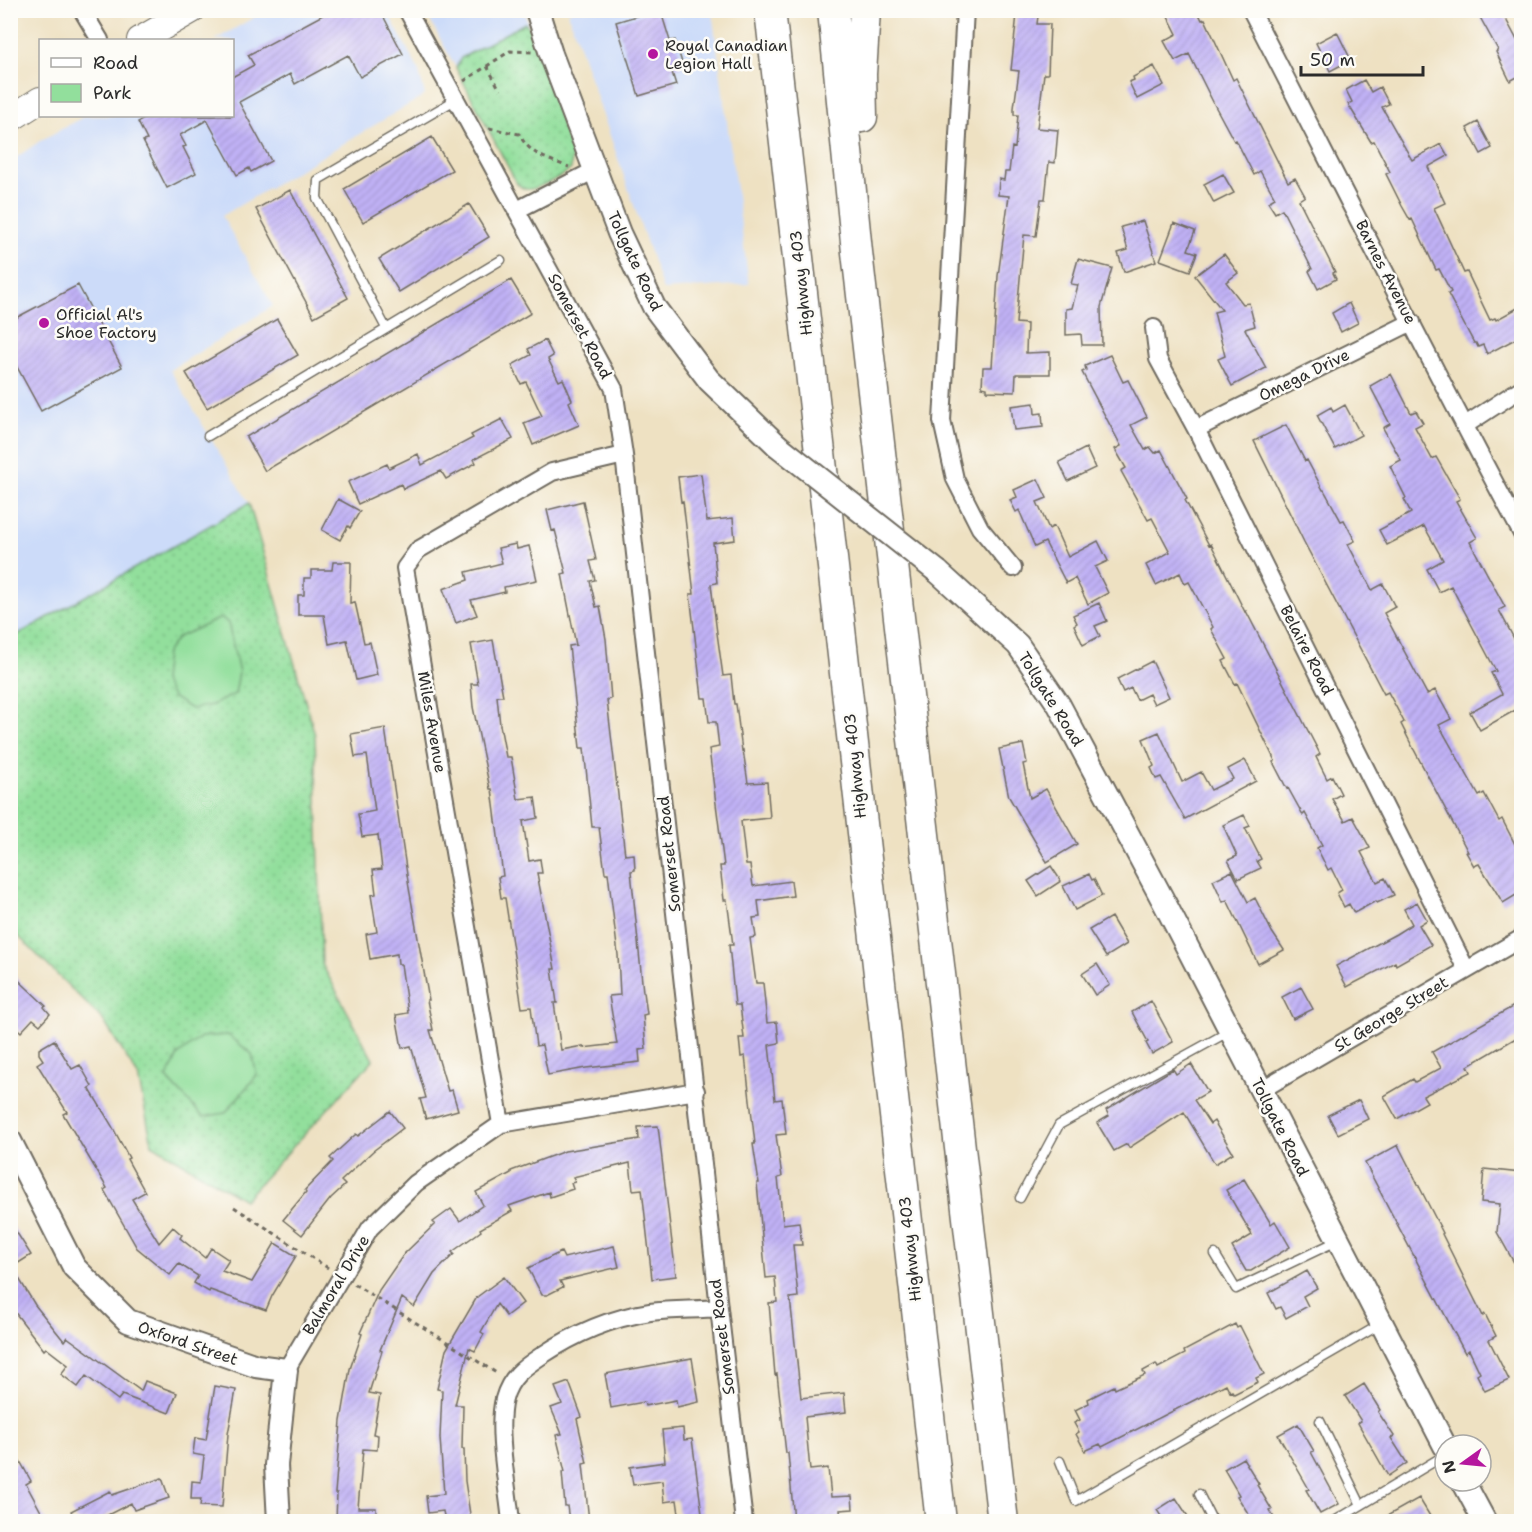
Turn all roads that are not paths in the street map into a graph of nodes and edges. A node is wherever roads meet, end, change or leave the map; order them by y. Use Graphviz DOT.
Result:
graph roads {
  1 [pos="82,10"];
  2 [pos="192,10"];
  3 [pos="407,10"];
  4 [pos="537,10"];
  5 [pos="770,10"];
  6 [pos="833,10"];
  7 [pos="865,10"];
  8 [pos="965,10"];
  9 [pos="1251,10"];
  10 [pos="99,39"];
  11 [pos="142,39"];
  12 [pos="453,95"];
  13 [pos="39,101"];
  14 [pos="10,119"];
  15 [pos="591,172"];
  16 [pos="517,210"];
  17 [pos="857,252"];
  18 [pos="501,260"];
  19 [pos="1412,322"];
  20 [pos="386,328"];
  21 [pos="1154,328"];
  22 [pos="1521,388"];
  23 [pos="1464,426"];
  24 [pos="1196,429"];
  25 [pos="208,436"];
  26 [pos="624,455"];
  27 [pos="1521,534"];
  28 [pos="1012,568"];
  29 [pos="1521,938"];
  30 [pos="1466,969"];
  31 [pos="1230,1031"];
  32 [pos="1261,1090"];
  33 [pos="696,1091"];
  34 [pos="501,1124"];
  35 [pos="10,1141"];
  36 [pos="16,1164"];
  37 [pos="1020,1198"];
  38 [pos="1339,1241"];
  39 [pos="1215,1254"];
  40 [pos="719,1308"];
  41 [pos="1382,1324"];
  42 [pos="286,1370"];
  43 [pos="1320,1421"];
  44 [pos="1438,1433"];
  45 [pos="1060,1461"];
  46 [pos="1433,1462"];
  47 [pos="1470,1493"];
  48 [pos="1199,1494"];
  49 [pos="1361,1505"];
  50 [pos="279,1521"];
  51 [pos="511,1521"];
  52 [pos="744,1521"];
  53 [pos="941,1521"];
  54 [pos="1003,1521"];
  55 [pos="1213,1521"];
  56 [pos="1333,1521"];
  57 [pos="1485,1521"];
  1 -- 10 [label="street"];
  2 -- 11 [label="main road"];
  3 -- 12 [label="street, Somerset Road"];
  4 -- 15 [label="main road, Tollgate Road"];
  5 -- 53 [label="highway, Highway 403"];
  6 -- 17 [label="highway"];
  7 -- 17 [label="highway"];
  8 -- 28 [label="street"];
  9 -- 19 [label="street, Barnes Avenue"];
  12 -- 16 [label="street, Somerset Road"];
  12 -- 20 [label="lane"];
  13 -- 14 [label="main road"];
  15 -- 16 [label="street"];
  15 -- 31 [label="main road, Tollgate Road, bridge"];
  16 -- 26 [label="street, Somerset Road"];
  17 -- 54 [label="highway"];
  18 -- 20 [label="lane"];
  19 -- 23 [label="street, Barnes Avenue"];
  19 -- 24 [label="street, Omega Drive"];
  20 -- 25 [label="lane"];
  21 -- 24 [label="street, Belaire Road"];
  22 -- 23 [label="street"];
  23 -- 27 [label="street, Barnes Avenue"];
  24 -- 30 [label="street, Belaire Road"];
  26 -- 33 [label="street, Somerset Road"];
  26 -- 34 [label="street, Miles Avenue"];
  29 -- 30 [label="street, St George Street"];
  30 -- 32 [label="street, St George Street"];
  31 -- 32 [label="main road, Tollgate Road"];
  31 -- 37 [label="lane"];
  32 -- 38 [label="main road, Tollgate Road"];
  33 -- 34 [label="street, Balmoral Drive"];
  33 -- 40 [label="street, Somerset Road"];
  34 -- 42 [label="street, Balmoral Drive"];
  35 -- 36 [label="main road, Oxford Street"];
  36 -- 42 [label="main road, Oxford Street"];
  38 -- 39 [label="lane"];
  38 -- 41 [label="main road, Tollgate Road"];
  40 -- 51 [label="street"];
  40 -- 52 [label="street, Somerset Road"];
  41 -- 44 [label="main road, Tollgate Road"];
  41 -- 45 [label="lane"];
  42 -- 50 [label="main road, Balmoral Drive"];
  43 -- 49 [label="lane"];
  46 -- 49 [label="lane"];
  47 -- 57 [label="main road"];
  48 -- 55 [label="lane"];
  49 -- 56 [label="lane"];
}
